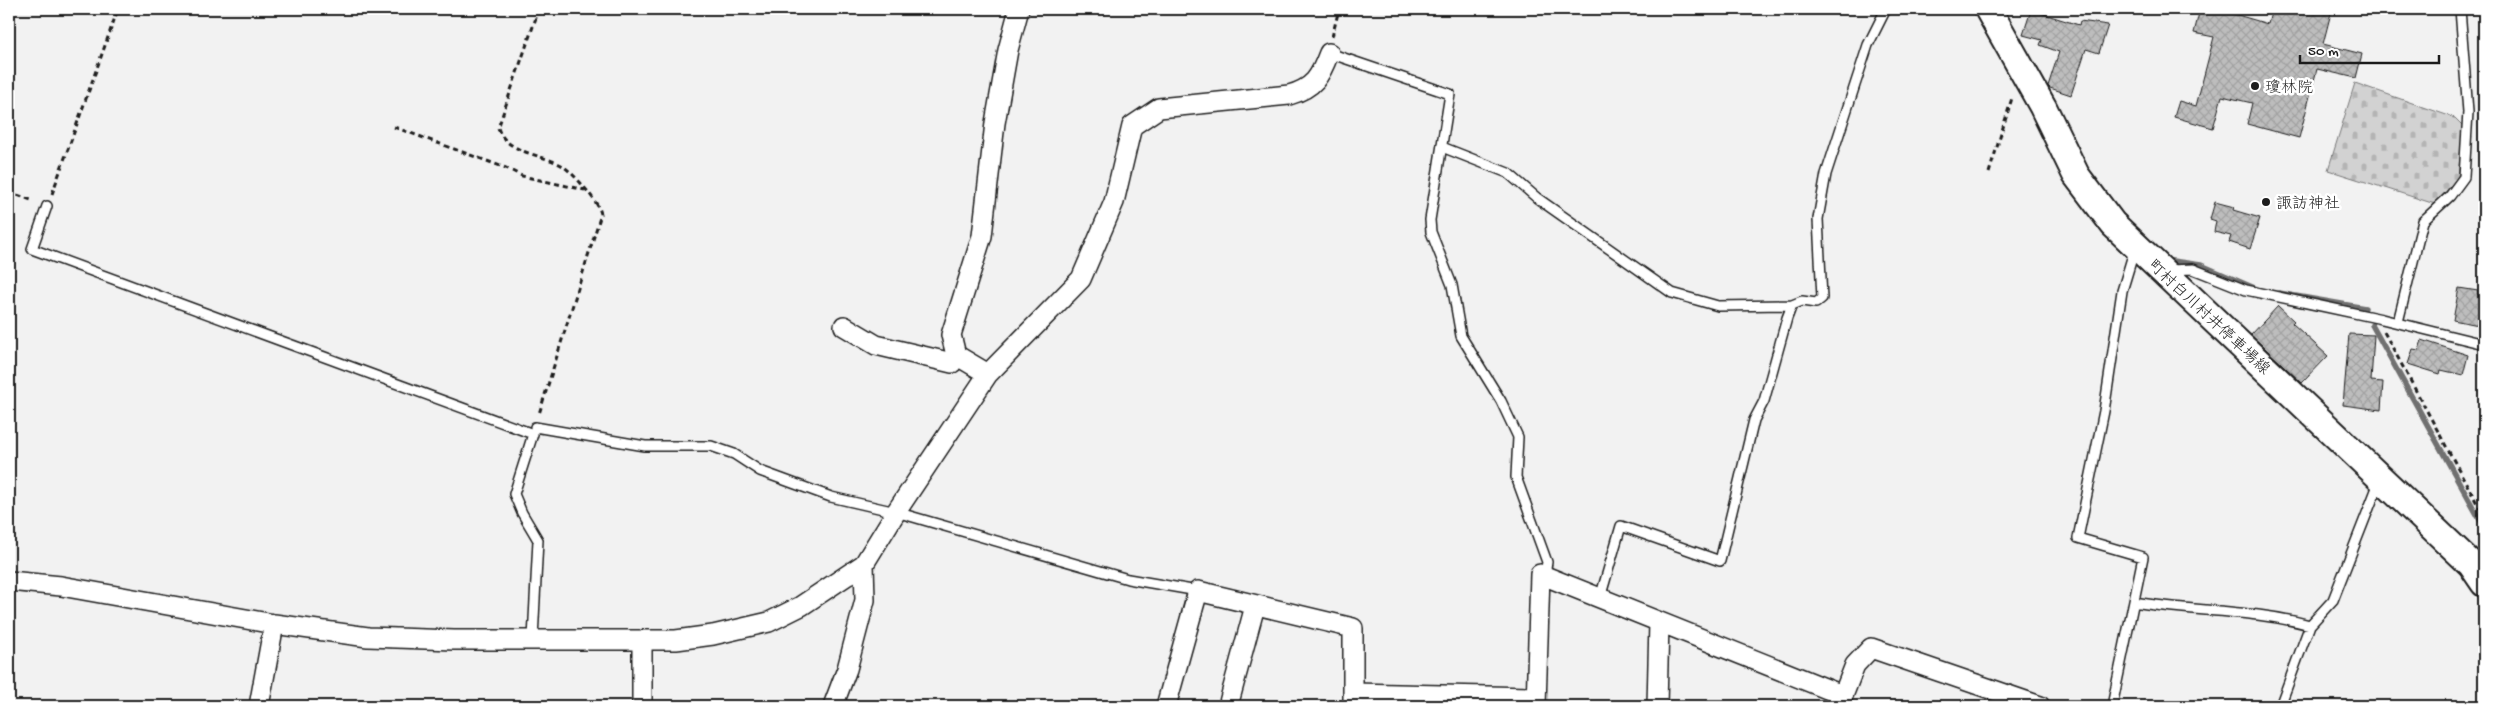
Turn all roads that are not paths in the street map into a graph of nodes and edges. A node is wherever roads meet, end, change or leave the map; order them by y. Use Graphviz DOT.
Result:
graph roads {
  1 [pos="1020,9"];
  2 [pos="1886,9"];
  3 [pos="1988,9"];
  4 [pos="2460,9"];
  5 [pos="1329,53"];
  6 [pos="1442,148"];
  7 [pos="47,206"];
  8 [pos="2136,246"];
  9 [pos="2161,270"];
  10 [pos="1792,305"];
  11 [pos="2398,322"];
  12 [pos="844,326"];
  13 [pos="2484,344"];
  14 [pos="956,355"];
  15 [pos="988,374"];
  16 [pos="535,427"];
  17 [pos="2381,477"];
  18 [pos="896,512"];
  19 [pos="864,564"];
  20 [pos="1545,575"];
  21 [pos="9,581"];
  22 [pos="2484,583"];
  23 [pos="1198,591"];
  24 [pos="1600,598"];
  25 [pos="2134,602"];
  26 [pos="1255,606"];
  27 [pos="1659,622"];
  28 [pos="274,624"];
  29 [pos="2310,625"];
  30 [pos="532,639"];
  31 [pos="642,640"];
  32 [pos="1353,700"];
  33 [pos="1841,701"];
  34 [pos="1536,702"];
  35 [pos="259,706"];
  36 [pos="642,706"];
  37 [pos="833,706"];
  38 [pos="1166,706"];
  39 [pos="1228,706"];
  40 [pos="1657,706"];
  41 [pos="2040,706"];
  42 [pos="2112,706"];
  43 [pos="2280,706"];
  1 -- 14 [label="street"];
  2 -- 10 [label="lane"];
  3 -- 8 [label="main road, 町村白川村井停車場線"];
  4 -- 11 [label="lane"];
  5 -- 6 [label="lane"];
  5 -- 15 [label="street"];
  6 -- 10 [label="lane"];
  6 -- 20 [label="lane"];
  7 -- 30 [label="lane"];
  8 -- 9 [label="main road, 町村白川村井停車場線"];
  8 -- 25 [label="lane"];
  9 -- 11 [label="lane"];
  9 -- 17 [label="main road, 町村白川村井停車場線"];
  10 -- 24 [label="lane"];
  11 -- 13 [label="lane"];
  12 -- 14 [label="street"];
  14 -- 15 [label="street"];
  15 -- 18 [label="street"];
  16 -- 18 [label="lane"];
  17 -- 22 [label="main road, 町村白川村井停車場線"];
  17 -- 29 [label="lane"];
  18 -- 19 [label="street"];
  18 -- 23 [label="lane"];
  19 -- 31 [label="street"];
  19 -- 37 [label="street"];
  20 -- 24 [label="street"];
  20 -- 34 [label="street"];
  21 -- 28 [label="street"];
  23 -- 26 [label="street"];
  23 -- 38 [label="street"];
  24 -- 27 [label="street"];
  25 -- 29 [label="lane"];
  25 -- 42 [label="lane"];
  26 -- 32 [label="street"];
  26 -- 39 [label="street"];
  27 -- 33 [label="street"];
  27 -- 40 [label="street"];
  28 -- 30 [label="street"];
  28 -- 35 [label="street"];
  29 -- 43 [label="lane"];
  30 -- 31 [label="street"];
  31 -- 36 [label="street"];
  32 -- 34 [label="street"];
  33 -- 41 [label="street"];
}
